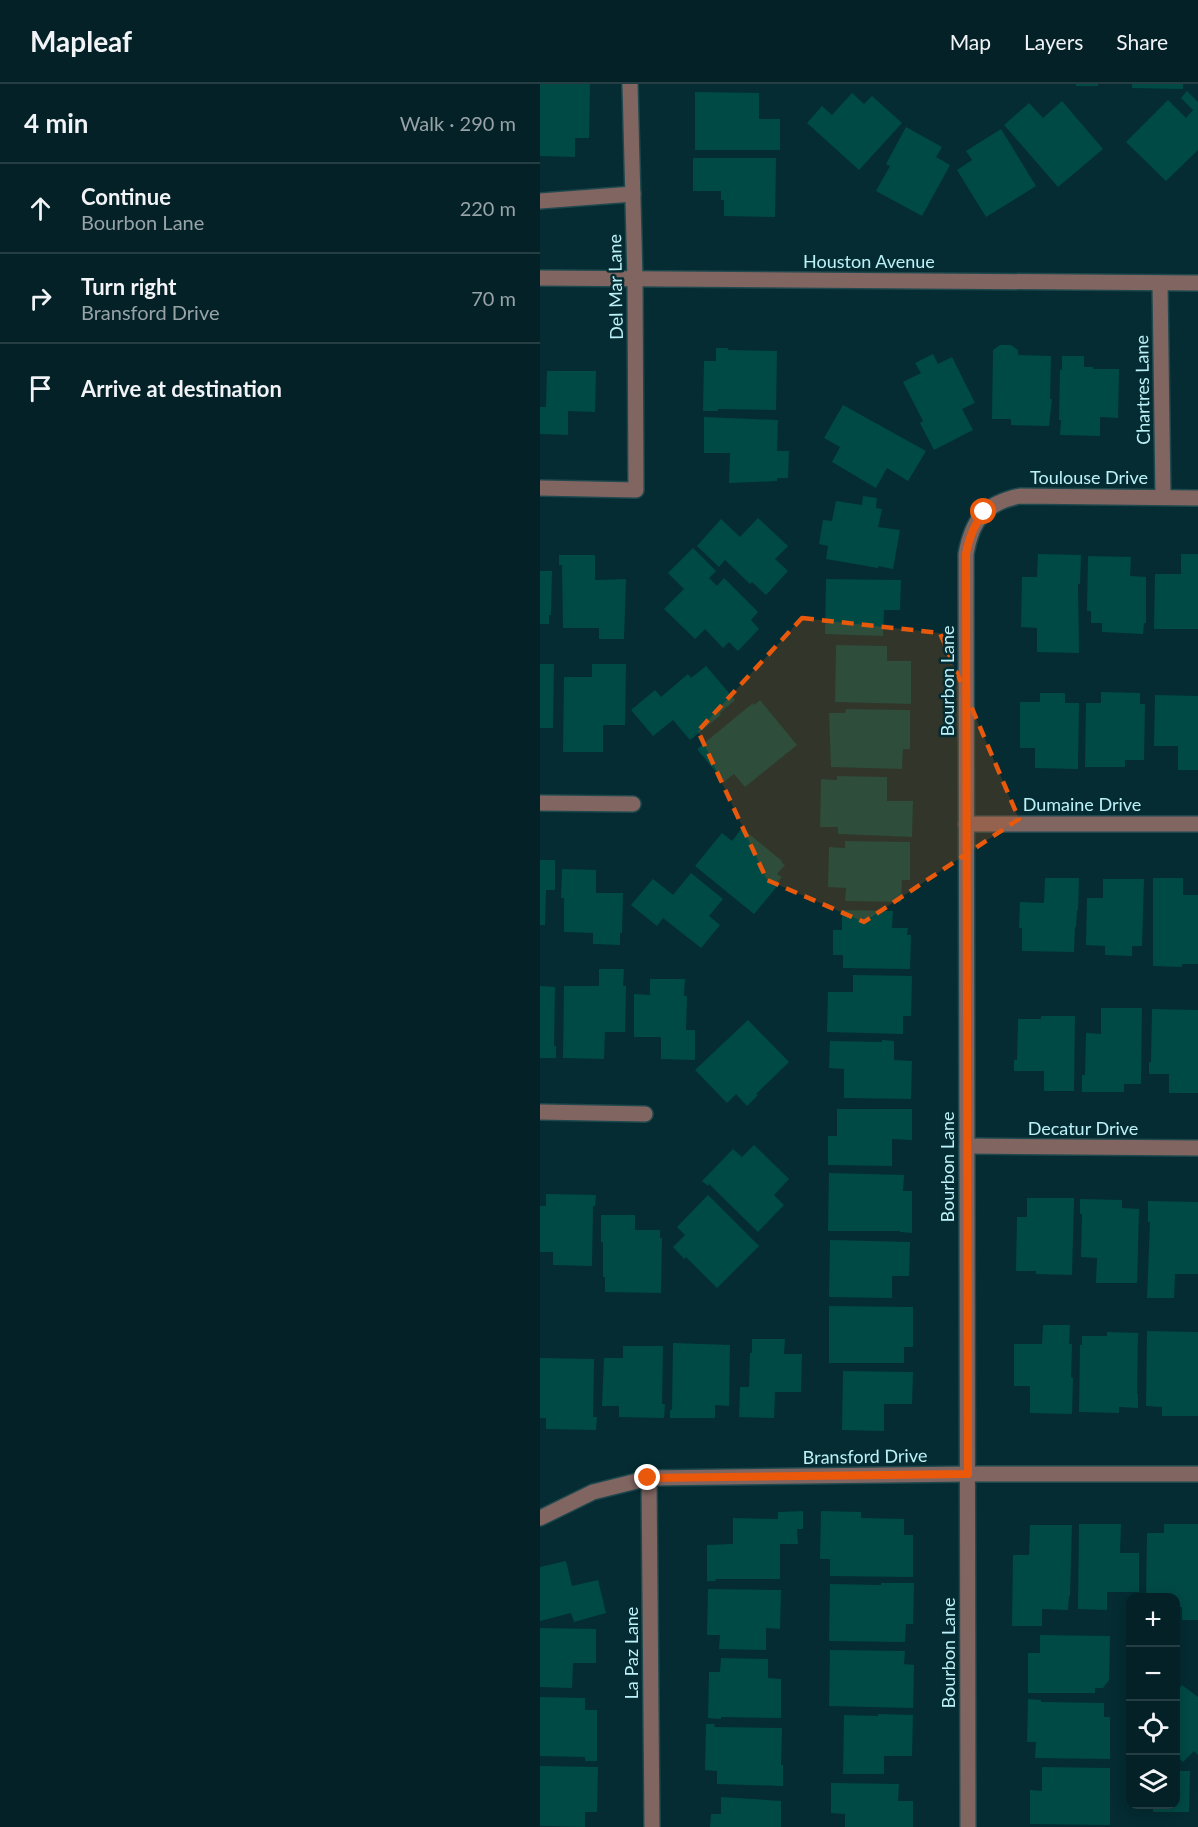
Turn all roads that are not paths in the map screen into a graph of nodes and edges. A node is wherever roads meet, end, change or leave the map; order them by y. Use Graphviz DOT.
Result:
graph roads {
  1 [pos="630,84"];
  2 [pos="633,194"];
  3 [pos="540,201"];
  4 [pos="540,278"];
  5 [pos="635,279"];
  6 [pos="1160,282"];
  7 [pos="1198,283"];
  8 [pos="540,488"];
  9 [pos="1163,497"];
  10 [pos="1198,498"];
  11 [pos="984,512"];
  12 [pos="540,803"];
  13 [pos="633,804"];
  14 [pos="966,824"];
  15 [pos="1198,824"];
  16 [pos="540,1112"];
  17 [pos="645,1114"];
  18 [pos="967,1146"];
  19 [pos="1198,1148"];
  20 [pos="968,1474"];
  21 [pos="1198,1474"];
  22 [pos="648,1478"];
  23 [pos="540,1518"];
  24 [pos="652,1827"];
  25 [pos="968,1827"];
  1 -- 2 [label="street, Del Mar Lane"];
  2 -- 3 [label="street"];
  2 -- 5 [label="street, Del Mar Lane"];
  4 -- 5 [label="street, Houston Avenue"];
  5 -- 6 [label="street, Houston Avenue"];
  5 -- 8 [label="street, Del Mar Lane"];
  6 -- 7 [label="street, Houston Avenue"];
  6 -- 9 [label="street, Chartres Lane"];
  9 -- 10 [label="street, Toulouse Drive"];
  9 -- 11 [label="street, Toulouse Drive"];
  11 -- 14 [label="street, Bourbon Lane"];
  12 -- 13 [label="street"];
  14 -- 15 [label="street, Dumaine Drive"];
  14 -- 18 [label="street, Bourbon Lane"];
  16 -- 17 [label="street"];
  18 -- 19 [label="street, Decatur Drive"];
  18 -- 20 [label="street, Bourbon Lane"];
  20 -- 21 [label="street, Bransford Drive"];
  20 -- 22 [label="street, Bransford Drive"];
  20 -- 25 [label="street, Bourbon Lane"];
  22 -- 23 [label="street, Bransford Drive"];
  22 -- 24 [label="street, La Paz Lane"];
}
